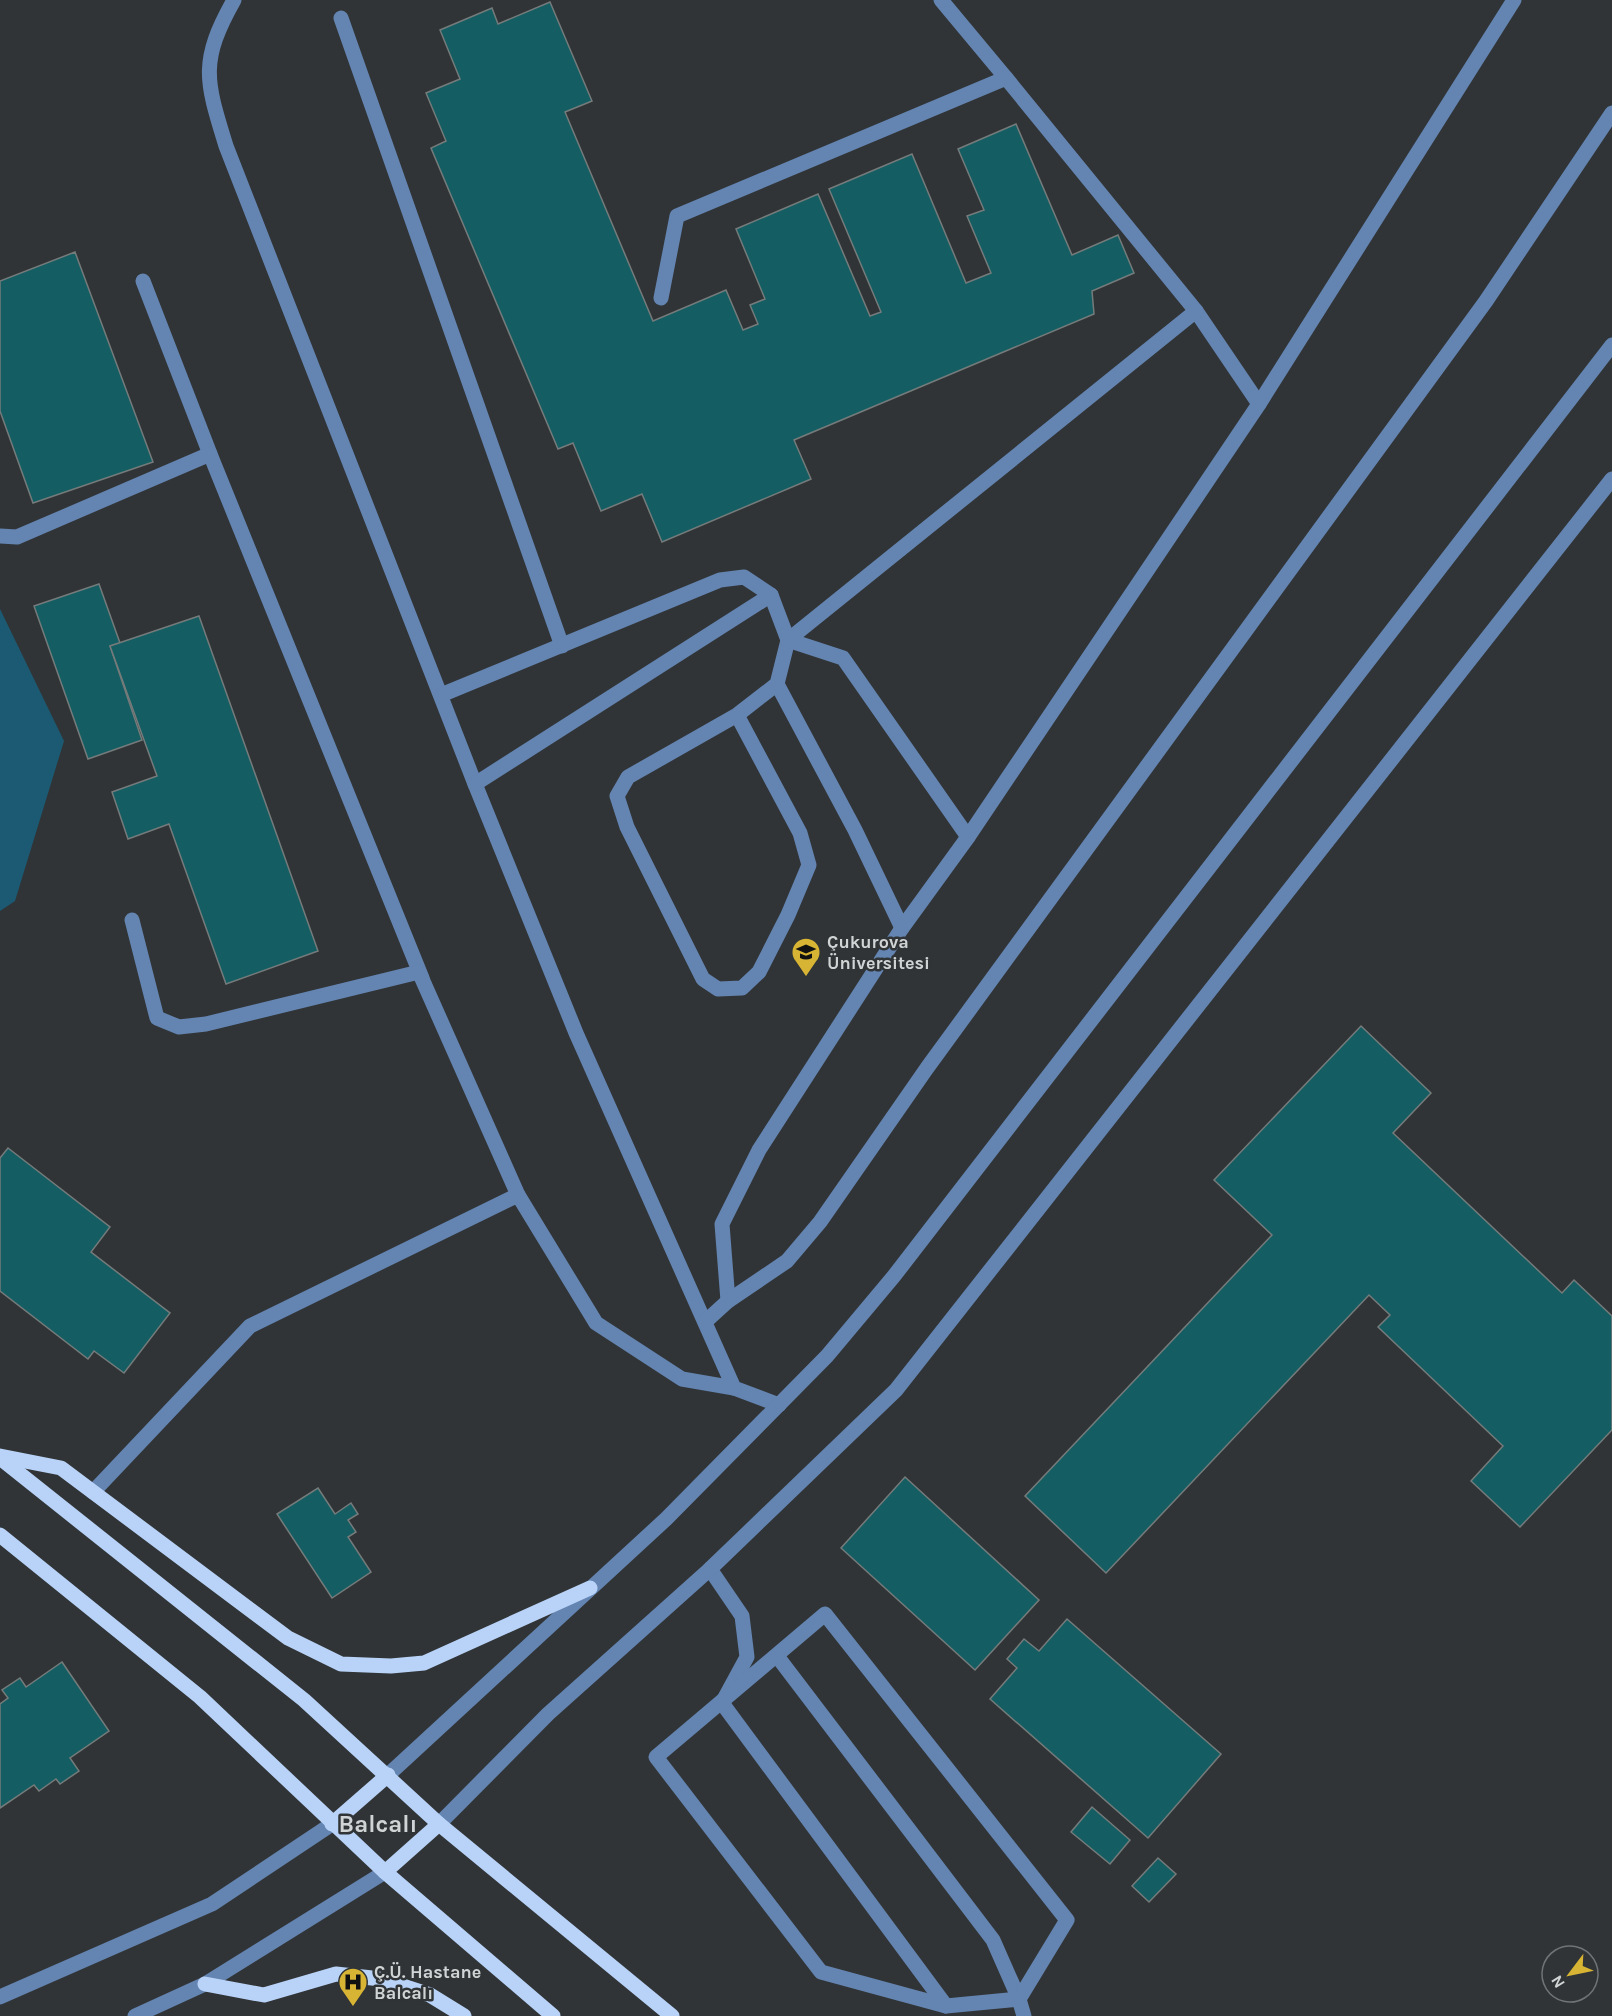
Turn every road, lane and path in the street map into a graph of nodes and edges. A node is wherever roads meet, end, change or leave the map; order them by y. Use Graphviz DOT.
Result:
graph roads {
  1 [pos="234,0"];
  2 [pos="941,0"];
  3 [pos="1514,0"];
  4 [pos="341,18"];
  5 [pos="1006,78"];
  6 [pos="1612,113"];
  7 [pos="143,281"];
  8 [pos="661,298"];
  9 [pos="1196,311"];
  10 [pos="1612,345"];
  11 [pos="1259,404"];
  12 [pos="210,454"];
  13 [pos="1612,478"];
  14 [pos="0,536"];
  15 [pos="771,595"];
  16 [pos="788,640"];
  17 [pos="562,646"];
  18 [pos="777,684"];
  19 [pos="441,696"];
  20 [pos="737,715"];
  21 [pos="475,784"];
  22 [pos="968,837"];
  23 [pos="132,920"];
  24 [pos="902,928"];
  25 [pos="422,978"];
  26 [pos="518,1195"];
  27 [pos="728,1301"];
  28 [pos="705,1322"];
  29 [pos="734,1388"];
  30 [pos="779,1406"];
  31 [pos="0,1457"];
  32 [pos="93,1491"];
  33 [pos="0,1534"];
  34 [pos="710,1569"];
  35 [pos="590,1588"];
  36 [pos="777,1656"];
  37 [pos="722,1703"];
  38 [pos="388,1775"];
  39 [pos="332,1824"];
  40 [pos="440,1824"];
  41 [pos="385,1872"];
  42 [pos="205,1984"];
  43 [pos="0,1997"];
  44 [pos="1019,1999"];
  45 [pos="946,2006"];
  46 [pos="135,2016"];
  47 [pos="464,2016"];
  48 [pos="553,2016"];
  49 [pos="672,2016"];
  50 [pos="1024,2016"];
  1 -- 19 [label="street"];
  2 -- 5 [label="street"];
  3 -- 11 [label="street"];
  4 -- 17 [label="street"];
  5 -- 8 [label="street"];
  5 -- 9 [label="street"];
  6 -- 27 [label="street"];
  7 -- 12 [label="street"];
  9 -- 11 [label="street"];
  9 -- 16 [label="street"];
  10 -- 30 [label="street"];
  11 -- 22 [label="street"];
  12 -- 14 [label="street"];
  12 -- 25 [label="street"];
  13 -- 34 [label="street"];
  15 -- 16 [label="street"];
  15 -- 17 [label="street"];
  15 -- 21 [label="street"];
  16 -- 18 [label="street"];
  16 -- 22 [label="street"];
  17 -- 19 [label="street"];
  18 -- 20 [label="street"];
  18 -- 24 [label="street"];
  19 -- 21 [label="street"];
  20 -- 20 [label="street"];
  21 -- 28 [label="street"];
  22 -- 24 [label="street"];
  23 -- 25 [label="street"];
  24 -- 27 [label="street"];
  25 -- 26 [label="street"];
  26 -- 29 [label="street"];
  26 -- 32 [label="street"];
  27 -- 28 [label="street"];
  28 -- 29 [label="street"];
  29 -- 30 [label="street"];
  30 -- 35 [label="street"];
  31 -- 32 [label="main road"];
  31 -- 38 [label="main road"];
  32 -- 35 [label="main road"];
  33 -- 39 [label="main road"];
  34 -- 37 [label="street"];
  34 -- 40 [label="street"];
  35 -- 38 [label="street"];
  36 -- 37 [label="street"];
  36 -- 44 [label="street"];
  36 -- 44 [label="street"];
  37 -- 45 [label="street"];
  37 -- 45 [label="street"];
  38 -- 39 [label="main road"];
  38 -- 40 [label="main road"];
  39 -- 41 [label="main road"];
  39 -- 43 [label="street"];
  40 -- 41 [label="main road"];
  40 -- 49 [label="main road"];
  41 -- 42 [label="street"];
  41 -- 48 [label="main road"];
  42 -- 46 [label="street"];
  42 -- 47 [label="main road"];
  44 -- 45 [label="street"];
  44 -- 50 [label="street"];
}
